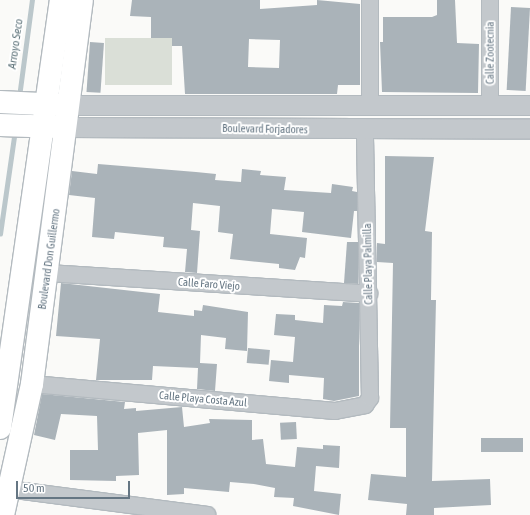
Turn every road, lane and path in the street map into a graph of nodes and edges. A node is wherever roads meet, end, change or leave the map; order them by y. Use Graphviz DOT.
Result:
graph roads {
  1 [pos="61,0"];
  2 [pos="82,0"];
  3 [pos="370,0"];
  4 [pos="490,0"];
  5 [pos="0,102"];
  6 [pos="44,104"];
  7 [pos="69,105"];
  8 [pos="370,105"];
  9 [pos="490,105"];
  10 [pos="530,105"];
  11 [pos="0,125"];
  12 [pos="41,126"];
  13 [pos="67,127"];
  14 [pos="530,129"];
  15 [pos="365,130"];
  16 [pos="48,273"];
  17 [pos="369,294"];
  18 [pos="32,384"];
  19 [pos="370,398"];
  20 [pos="0,428"];
  21 [pos="5,490"];
  22 [pos="3,515"];
  23 [pos="207,515"];
  1 -- 6 [label="main road, Boulevard Don Guillermo"];
  2 -- 7 [label="main road, Boulevard Don Guillermo"];
  3 -- 8 [label="street"];
  4 -- 9 [label="street, Calle Zootecnia"];
  5 -- 6 [label="main road"];
  6 -- 7 [label="main road"];
  6 -- 12 [label="main road, Boulevard Don Guillermo"];
  7 -- 8 [label="street"];
  7 -- 13 [label="main road, Boulevard Don Guillermo"];
  8 -- 9 [label="street"];
  9 -- 10 [label="street"];
  11 -- 12 [label="main road, Boulevard Forjadores"];
  12 -- 13 [label="main road, Boulevard Forjadores"];
  12 -- 20 [label="main road, Boulevard Don Guillermo"];
  13 -- 15 [label="street, Boulevard Forjadores"];
  13 -- 16 [label="main road, Boulevard Don Guillermo"];
  14 -- 15 [label="street, Boulevard Forjadores"];
  15 -- 17 [label="street, Calle Playa Palmilla"];
  16 -- 17 [label="street, Calle Faro Viejo"];
  16 -- 18 [label="main road, Boulevard Don Guillermo"];
  17 -- 19 [label="street, Calle Playa Palmilla"];
  18 -- 19 [label="street, Calle Playa Costa Azul"];
  18 -- 21 [label="main road, Boulevard Don Guillermo"];
  21 -- 22 [label="main road, Boulevard Don Guillermo"];
  21 -- 23 [label="street"];
}
